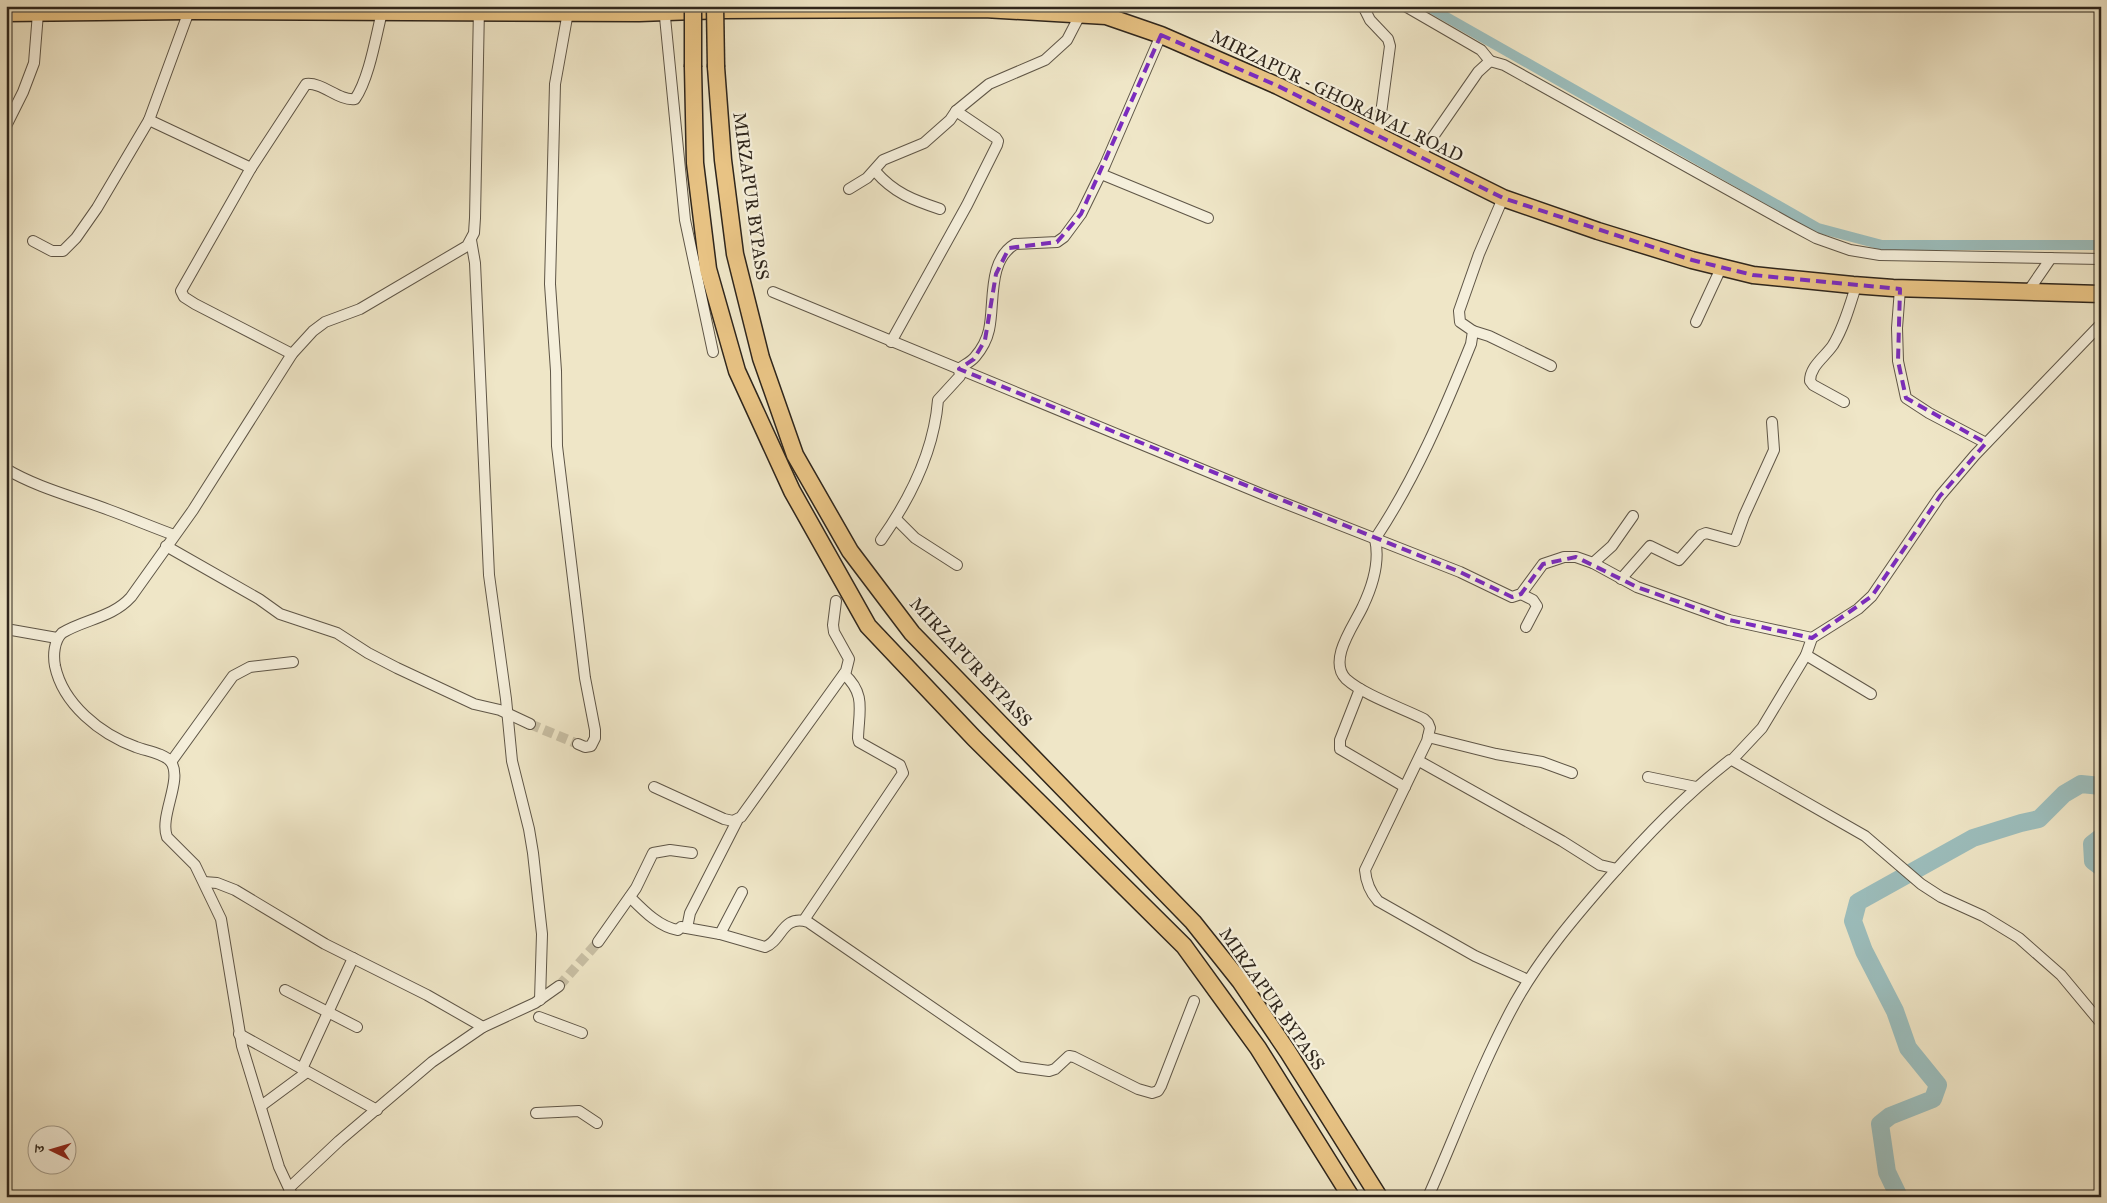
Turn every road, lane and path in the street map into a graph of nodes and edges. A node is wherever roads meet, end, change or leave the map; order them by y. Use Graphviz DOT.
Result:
graph roads {
  1 [pos="693,6"];
  2 [pos="715,6"];
  3 [pos="1363,6"];
  4 [pos="1405,6"];
  5 [pos="335,9"];
  6 [pos="479,9"];
  7 [pos="664,9"];
  8 [pos="561,10"];
  9 [pos="9,11"];
  10 [pos="189,11"];
  11 [pos="1108,11"];
  12 [pos="382,12"];
  13 [pos="38,13"];
  14 [pos="1081,13"];
  15 [pos="1161,35"];
  16 [pos="1490,61"];
  17 [pos="956,111"];
  18 [pos="149,120"];
  19 [pos="6,126"];
  20 [pos="1378,136"];
  21 [pos="1419,157"];
  22 [pos="251,168"];
  23 [pos="875,171"];
  24 [pos="1101,174"];
  25 [pos="849,189"];
  26 [pos="1502,198"];
  27 [pos="940,209"];
  28 [pos="1208,218"];
  29 [pos="471,240"];
  30 [pos="33,241"];
  31 [pos="2050,258"];
  32 [pos="2101,258"];
  33 [pos="1721,268"];
  34 [pos="1856,286"];
  35 [pos="1900,288"];
  36 [pos="773,292"];
  37 [pos="2027,293"];
  38 [pos="2101,294"];
  39 [pos="1696,322"];
  40 [pos="2101,324"];
  41 [pos="1473,331"];
  42 [pos="891,342"];
  43 [pos="713,352"];
  44 [pos="292,354"];
  45 [pos="1551,366"];
  46 [pos="960,369"];
  47 [pos="1844,402"];
  48 [pos="1772,422"];
  49 [pos="1986,443"];
  50 [pos="6,469"];
  51 [pos="1633,516"];
  52 [pos="896,519"];
  53 [pos="174,535"];
  54 [pos="1375,539"];
  55 [pos="881,540"];
  56 [pos="166,546"];
  57 [pos="1593,563"];
  58 [pos="957,565"];
  59 [pos="1621,579"];
  60 [pos="1521,594"];
  61 [pos="836,601"];
  62 [pos="1526,627"];
  63 [pos="6,629"];
  64 [pos="57,638"];
  65 [pos="1812,638"];
  66 [pos="1806,655"];
  67 [pos="293,662"];
  68 [pos="844,674"];
  69 [pos="1360,689"];
  70 [pos="1871,694"];
  71 [pos="508,714"];
  72 [pos="530,724"];
  73 [pos="1428,737"];
  74 [pos="578,744"];
  75 [pos="1732,760"];
  76 [pos="171,762"];
  77 [pos="1419,762"];
  78 [pos="1572,773"];
  79 [pos="1648,777"];
  80 [pos="654,787"];
  81 [pos="1405,787"];
  82 [pos="1696,787"];
  83 [pos="737,821"];
  84 [pos="692,853"];
  85 [pos="1617,869"];
  86 [pos="204,882"];
  87 [pos="742,892"];
  88 [pos="630,897"];
  89 [pos="804,920"];
  90 [pos="687,928"];
  91 [pos="720,934"];
  92 [pos="598,942"];
  93 [pos="353,958"];
  94 [pos="1528,980"];
  95 [pos="559,986"];
  96 [pos="285,990"];
  97 [pos="540,1000"];
  98 [pos="1194,1001"];
  99 [pos="328,1014"];
  100 [pos="539,1017"];
  101 [pos="2101,1023"];
  102 [pos="483,1027"];
  103 [pos="357,1028"];
  104 [pos="582,1033"];
  105 [pos="239,1034"];
  106 [pos="304,1071"];
  107 [pos="261,1106"];
  108 [pos="377,1110"];
  109 [pos="536,1114"];
  110 [pos="597,1123"];
  111 [pos="291,1192"];
  112 [pos="1351,1197"];
  113 [pos="1379,1197"];
  114 [pos="1428,1197"];
  1 -- 112 [label="main road, bridge"];
  2 -- 113 [label="main road, MIRZAPUR BYPASS, bridge"];
  3 -- 20 [label="street"];
  4 -- 16 [label="street"];
  5 -- 10 [label="main road, MIRZAPUR - GHORAWAL ROAD"];
  5 -- 12 [label="main road, MIRZAPUR - GHORAWAL ROAD"];
  6 -- 8 [label="main road, MIRZAPUR - GHORAWAL ROAD"];
  6 -- 12 [label="main road, MIRZAPUR - GHORAWAL ROAD"];
  6 -- 29 [label="street"];
  7 -- 8 [label="main road, MIRZAPUR - GHORAWAL ROAD"];
  7 -- 14 [label="main road, MIRZAPUR - GHORAWAL ROAD"];
  7 -- 43 [label="street"];
  8 -- 74 [label="street"];
  9 -- 13 [label="main road, MIRZAPUR - GHORAWAL ROAD"];
  10 -- 13 [label="main road, MIRZAPUR - GHORAWAL ROAD"];
  10 -- 18 [label="street"];
  11 -- 14 [label="main road, MIRZAPUR - GHORAWAL ROAD"];
  11 -- 15 [label="main road, MIRZAPUR - GHORAWAL ROAD"];
  12 -- 22 [label="street"];
  13 -- 19 [label="street"];
  14 -- 17 [label="street"];
  15 -- 20 [label="main road, MIRZAPUR - GHORAWAL ROAD"];
  15 -- 24 [label="street"];
  16 -- 21 [label="street"];
  16 -- 31 [label="street"];
  17 -- 23 [label="street"];
  17 -- 42 [label="street"];
  18 -- 22 [label="street"];
  18 -- 30 [label="street"];
  20 -- 21 [label="main road, MIRZAPUR - GHORAWAL ROAD"];
  21 -- 26 [label="main road, MIRZAPUR - GHORAWAL ROAD"];
  22 -- 44 [label="street"];
  23 -- 25 [label="street"];
  23 -- 27 [label="street"];
  24 -- 28 [label="street"];
  24 -- 46 [label="street"];
  26 -- 33 [label="main road, MIRZAPUR - GHORAWAL ROAD"];
  26 -- 41 [label="street"];
  29 -- 44 [label="street"];
  29 -- 71 [label="street"];
  31 -- 32 [label="street"];
  31 -- 37 [label="street"];
  33 -- 34 [label="main road, MIRZAPUR - GHORAWAL ROAD"];
  33 -- 39 [label="street"];
  34 -- 35 [label="main road, MIRZAPUR - GHORAWAL ROAD"];
  34 -- 47 [label="street"];
  35 -- 37 [label="main road, MIRZAPUR - GHORAWAL ROAD"];
  35 -- 49 [label="street"];
  36 -- 42 [label="street"];
  37 -- 38 [label="main road, MIRZAPUR - GHORAWAL ROAD"];
  40 -- 49 [label="street"];
  41 -- 45 [label="street"];
  41 -- 54 [label="street"];
  42 -- 46 [label="street"];
  44 -- 53 [label="street"];
  46 -- 52 [label="street"];
  46 -- 54 [label="street"];
  48 -- 59 [label="street"];
  49 -- 65 [label="street"];
  50 -- 53 [label="street"];
  51 -- 57 [label="street"];
  52 -- 55 [label="street"];
  52 -- 58 [label="street"];
  53 -- 56 [label="street"];
  54 -- 60 [label="street"];
  54 -- 69 [label="street"];
  56 -- 64 [label="street"];
  56 -- 71 [label="street"];
  57 -- 59 [label="street"];
  57 -- 60 [label="street"];
  59 -- 65 [label="street"];
  60 -- 62 [label="street"];
  61 -- 68 [label="street"];
  63 -- 64 [label="street"];
  64 -- 76 [label="street"];
  65 -- 66 [label="street"];
  66 -- 70 [label="street"];
  66 -- 75 [label="street"];
  67 -- 76 [label="street"];
  68 -- 83 [label="street"];
  68 -- 89 [label="street"];
  69 -- 73 [label="street"];
  69 -- 81 [label="street"];
  71 -- 72 [label="street"];
  71 -- 97 [label="street"];
  73 -- 77 [label="street"];
  73 -- 78 [label="street"];
  75 -- 82 [label="street"];
  75 -- 101 [label="street"];
  76 -- 86 [label="street"];
  77 -- 81 [label="street"];
  77 -- 85 [label="street"];
  79 -- 82 [label="street"];
  80 -- 83 [label="street"];
  81 -- 94 [label="street"];
  82 -- 85 [label="street"];
  83 -- 90 [label="street"];
  84 -- 88 [label="street"];
  85 -- 94 [label="street"];
  86 -- 93 [label="street"];
  86 -- 105 [label="street"];
  87 -- 91 [label="street"];
  88 -- 90 [label="street"];
  88 -- 92 [label="street"];
  89 -- 91 [label="street"];
  89 -- 98 [label="street"];
  90 -- 91 [label="street"];
  93 -- 99 [label="street"];
  93 -- 102 [label="street"];
  94 -- 114 [label="street"];
  95 -- 97 [label="street"];
  96 -- 99 [label="street"];
  97 -- 102 [label="street"];
  99 -- 103 [label="street"];
  99 -- 106 [label="street"];
  100 -- 104 [label="street"];
  102 -- 108 [label="street"];
  105 -- 106 [label="street"];
  105 -- 107 [label="street"];
  106 -- 107 [label="street"];
  106 -- 108 [label="street"];
  107 -- 111 [label="street"];
  108 -- 111 [label="street"];
  109 -- 110 [label="street"];
}
